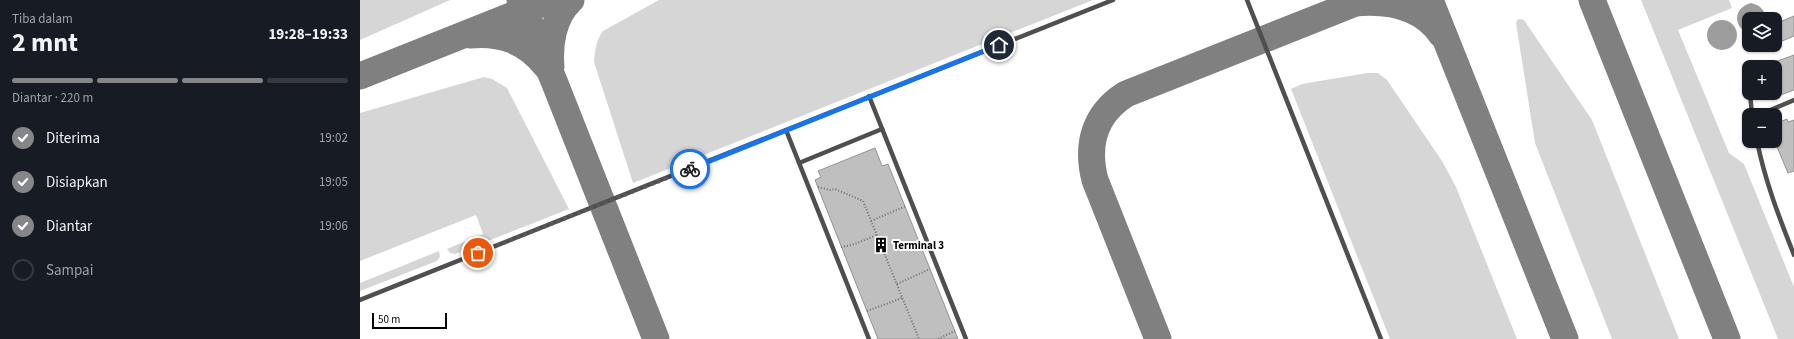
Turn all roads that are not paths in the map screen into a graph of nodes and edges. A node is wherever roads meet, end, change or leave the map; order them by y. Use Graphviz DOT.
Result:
graph roads {
  1 [pos="1114,0"];
  2 [pos="1247,0"];
  3 [pos="870,96"];
  4 [pos="1794,100"];
  5 [pos="1775,108"];
  6 [pos="882,129"];
  7 [pos="786,130"];
  8 [pos="1758,148"];
  9 [pos="799,163"];
  10 [pos="1794,255"];
  11 [pos="360,300"];
  12 [pos="869,339"];
  13 [pos="966,339"];
  14 [pos="1381,339"];
  1 -- 3 [label="lane"];
  2 -- 14 [label="lane"];
  3 -- 6 [label="lane"];
  3 -- 7 [label="lane"];
  4 -- 5 [label="lane"];
  6 -- 9 [label="lane"];
  6 -- 13 [label="lane"];
  7 -- 9 [label="lane"];
  7 -- 11 [label="lane"];
  8 -- 10 [label="lane"];
  9 -- 12 [label="lane"];
}
